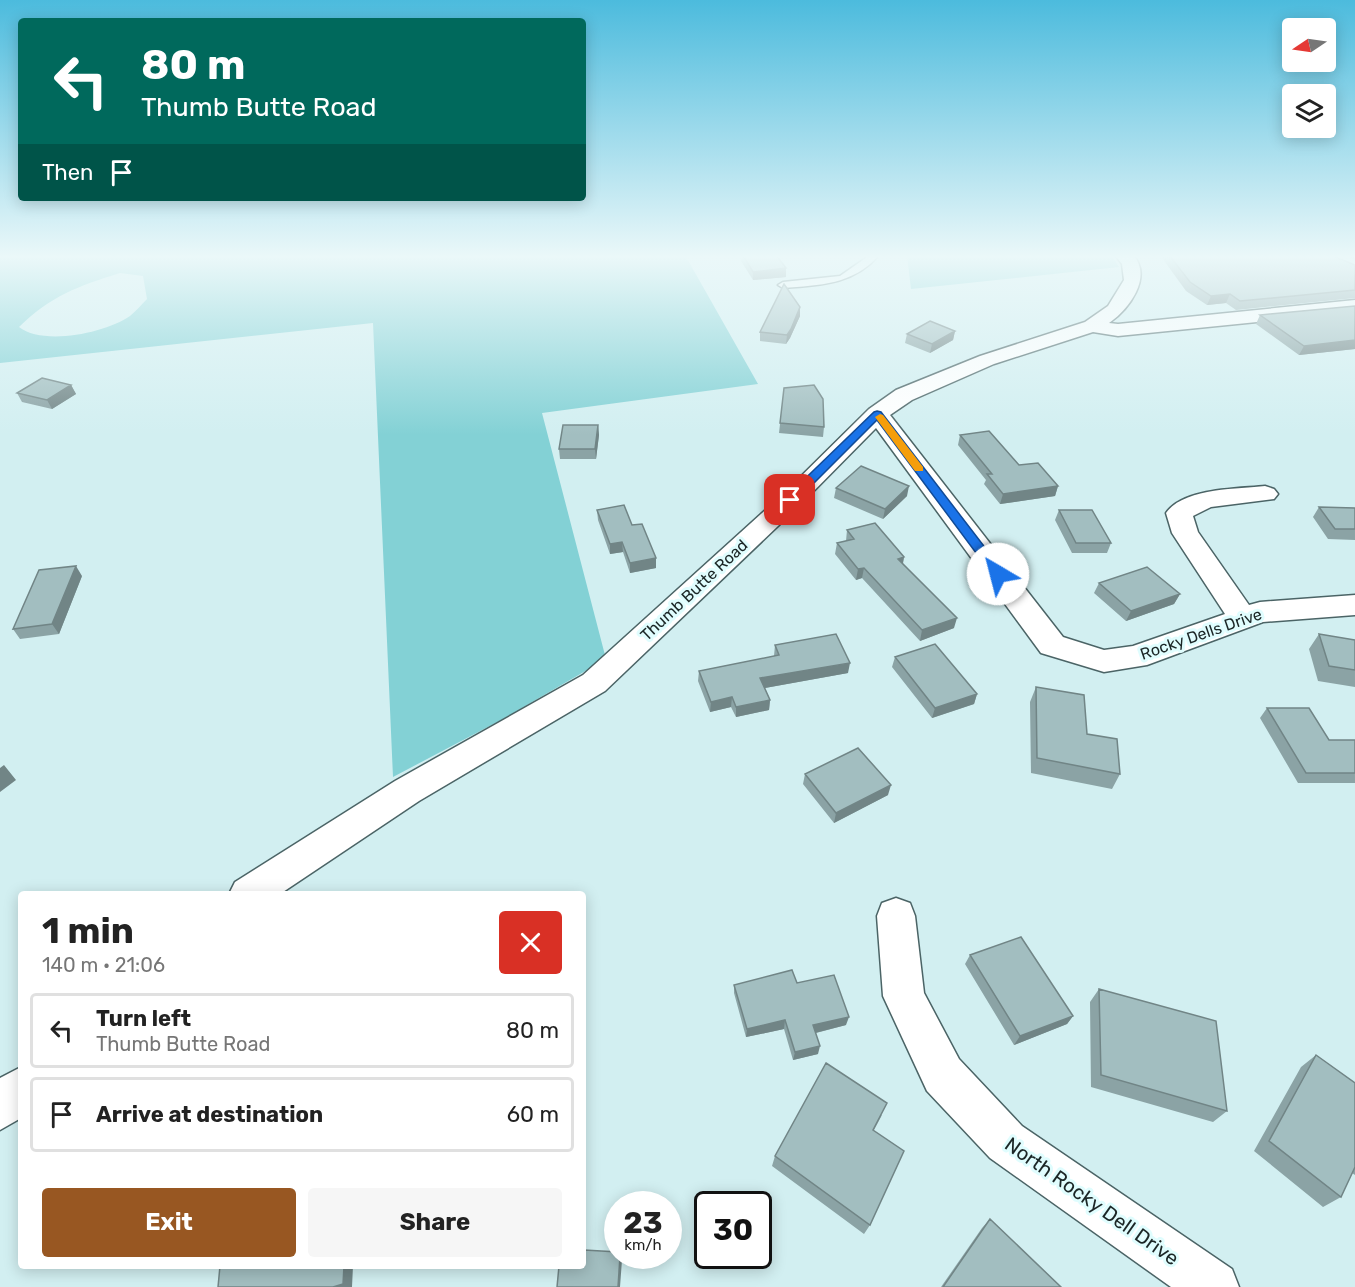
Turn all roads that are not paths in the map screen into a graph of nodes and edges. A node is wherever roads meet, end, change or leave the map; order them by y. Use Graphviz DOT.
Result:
graph roads {
  1 [pos="1107,315"];
  2 [pos="1269,315"];
  3 [pos="1092,326"];
  4 [pos="877,414"];
  5 [pos="1265,494"];
  6 [pos="1355,606"];
  7 [pos="1242,617"];
  8 [pos="253,891"];
  9 [pos="896,916"];
  10 [pos="18,1092"];
  11 [pos="0,1107"];
  12 [pos="1214,1287"];
  1 -- 3 [label="street, Thumb Butte Road"];
  2 -- 3 [label="street"];
  3 -- 4 [label="street, Thumb Butte Road"];
  4 -- 7 [label="street, Rocky Dells Drive"];
  4 -- 8 [label="street, Thumb Butte Road"];
  5 -- 7 [label="street"];
  6 -- 7 [label="street, Rocky Dells Drive"];
  9 -- 12 [label="street, North Rocky Dell Drive"];
  10 -- 11 [label="street"];
}
